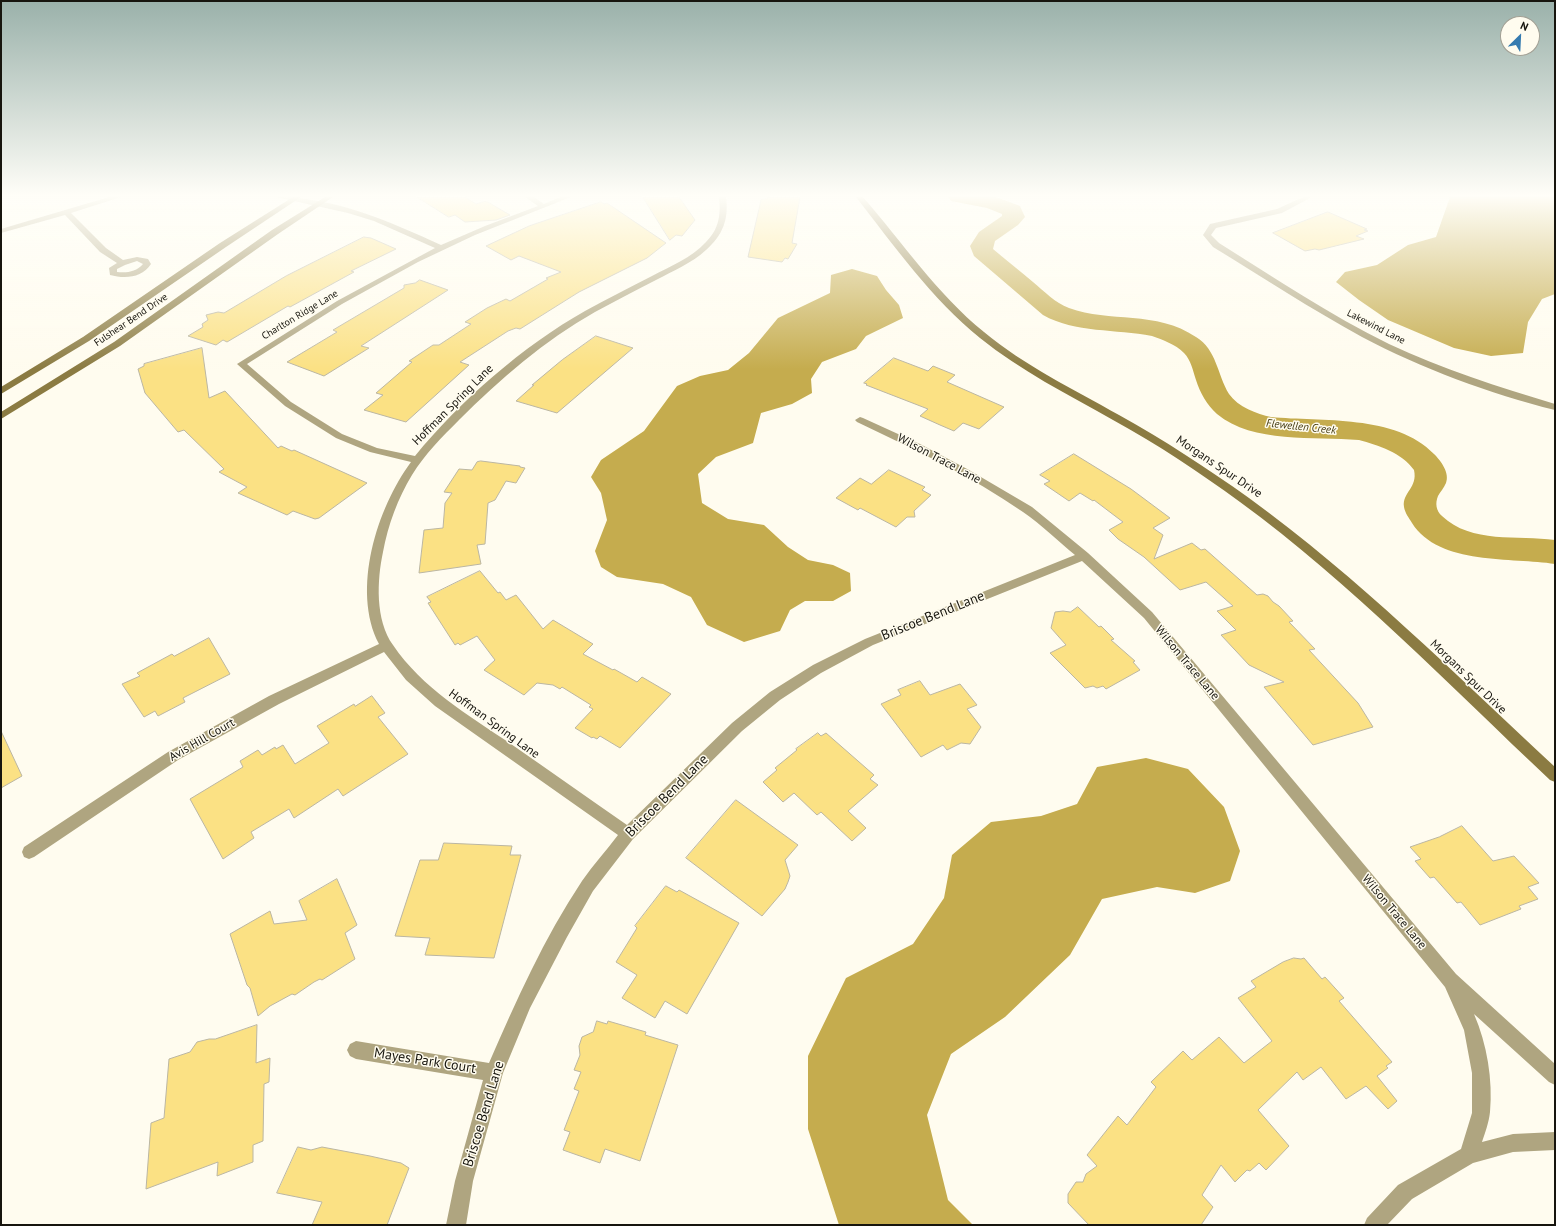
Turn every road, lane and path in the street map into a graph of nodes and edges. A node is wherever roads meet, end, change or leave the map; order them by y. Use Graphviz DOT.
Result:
graph roads {
  1 [pos="110,254"];
  2 [pos="208,254"];
  3 [pos="243,254"];
  4 [pos="430,254"];
  5 [pos="696,254"];
  6 [pos="906,254"];
  7 [pos="1231,254"];
  8 [pos="122,262"];
  9 [pos="1,391"];
  10 [pos="1,405"];
  11 [pos="1555,407"];
  12 [pos="12,409"];
  13 [pos="1,416"];
  14 [pos="860,420"];
  15 [pos="417,460"];
  16 [pos="1084,556"];
  17 [pos="386,646"];
  18 [pos="1555,776"];
  19 [pos="628,834"];
  20 [pos="28,852"];
  21 [pos="1450,980"];
  22 [pos="356,1050"];
  23 [pos="494,1073"];
  24 [pos="1555,1076"];
  25 [pos="1555,1141"];
  26 [pos="1469,1155"];
  27 [pos="456,1225"];
  28 [pos="1374,1225"];
  1 -- 8 [label="street"];
  2 -- 9 [label="main road, Fulshear Bend Drive"];
  3 -- 12 [label="main road, Fulshear Bend Drive"];
  4 -- 15 [label="street, Charlton Ridge Lane"];
  5 -- 15 [label="street, Hoffman Spring Lane"];
  6 -- 18 [label="main road, Morgans Spur Drive"];
  7 -- 11 [label="street, Lakewind Lane"];
  10 -- 12 [label="main road"];
  12 -- 13 [label="main road, Fulshear Bend Drive"];
  14 -- 16 [label="street, Wilson Trace Lane"];
  15 -- 17 [label="street, Hoffman Spring Lane"];
  16 -- 19 [label="street, Briscoe Bend Lane"];
  16 -- 21 [label="street, Wilson Trace Lane"];
  17 -- 19 [label="street, Hoffman Spring Lane"];
  17 -- 20 [label="street, Avis Hill Court"];
  19 -- 23 [label="street, Briscoe Bend Lane"];
  21 -- 24 [label="street, Wilson Trace Lane"];
  21 -- 26 [label="street, Wilson Trace Lane"];
  22 -- 23 [label="street, Mayes Park Court"];
  23 -- 27 [label="street, Briscoe Bend Lane"];
  25 -- 26 [label="street"];
  26 -- 28 [label="street"];
}
